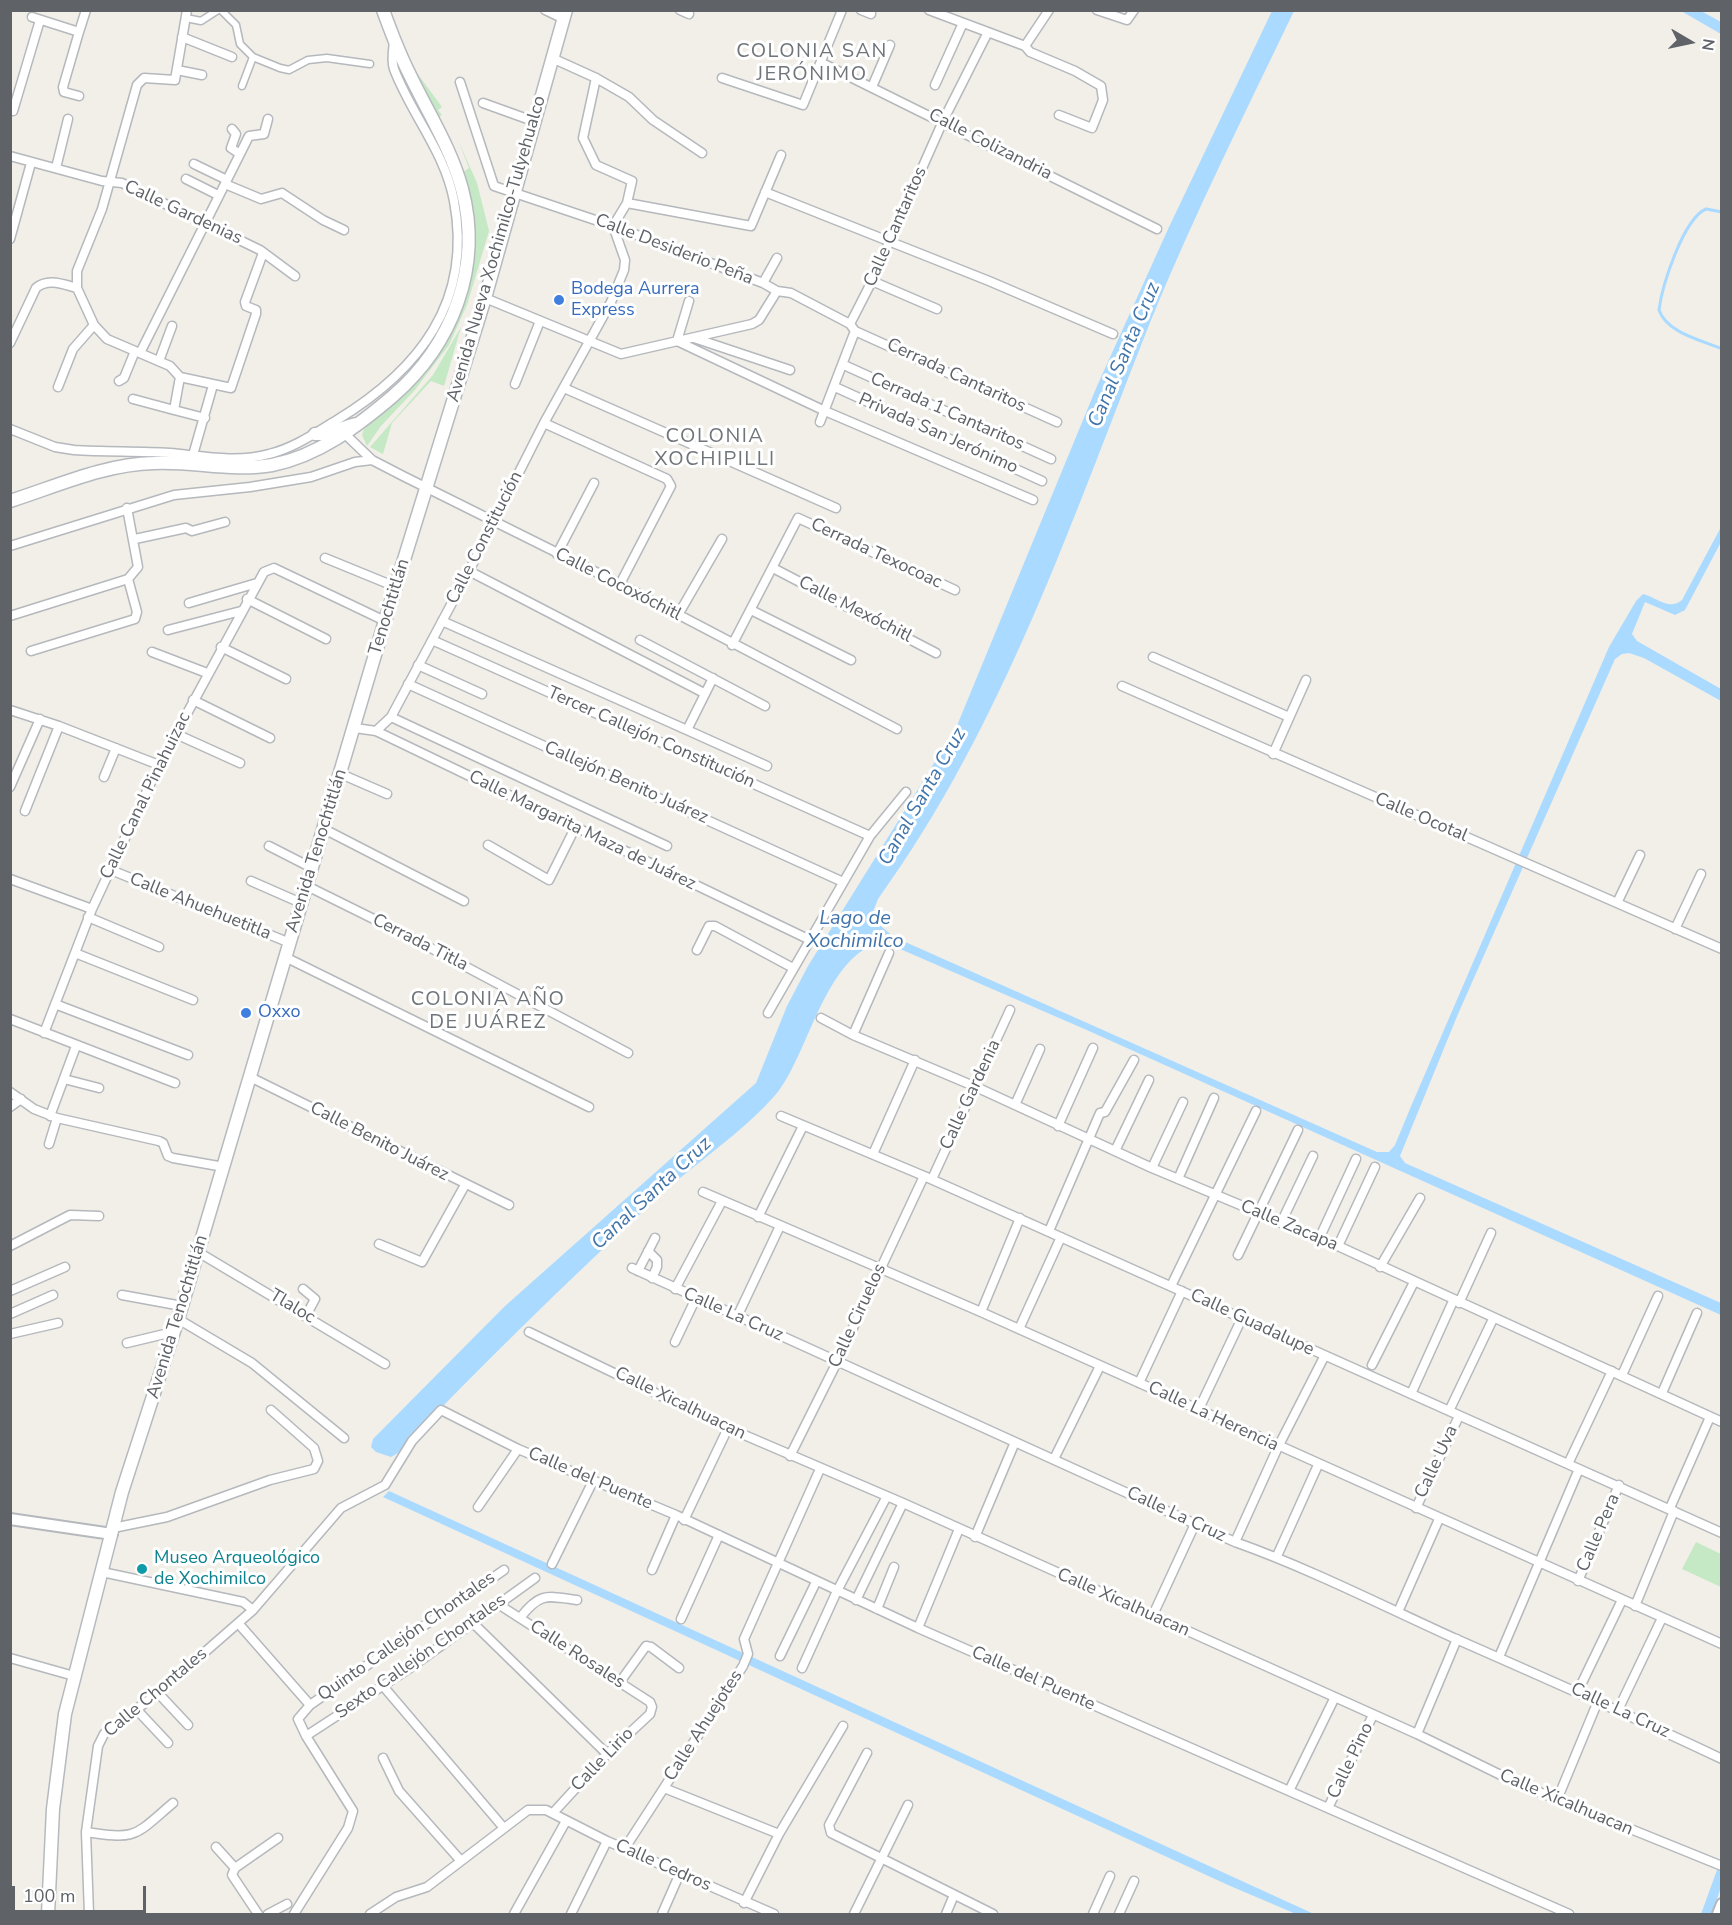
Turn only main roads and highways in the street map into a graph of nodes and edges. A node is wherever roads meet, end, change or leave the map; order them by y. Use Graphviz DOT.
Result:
graph roads {
  1 [pos="383,10"];
  2 [pos="565,15"];
  3 [pos="357,424"];
  4 [pos="315,434"];
  5 [pos="426,487"];
  6 [pos="10,501"];
  7 [pos="355,728"];
  8 [pos="48,1914"];
  1 -- 3 [label="main road"];
  2 -- 5 [label="main road, Avenida Nueva Xochimilco-Tulyehualco"];
  3 -- 4 [label="main road"];
  3 -- 6 [label="main road"];
  5 -- 7 [label="main road, Tenochtitlán"];
  7 -- 8 [label="main road, Avenida Tenochtitlán"];
}
